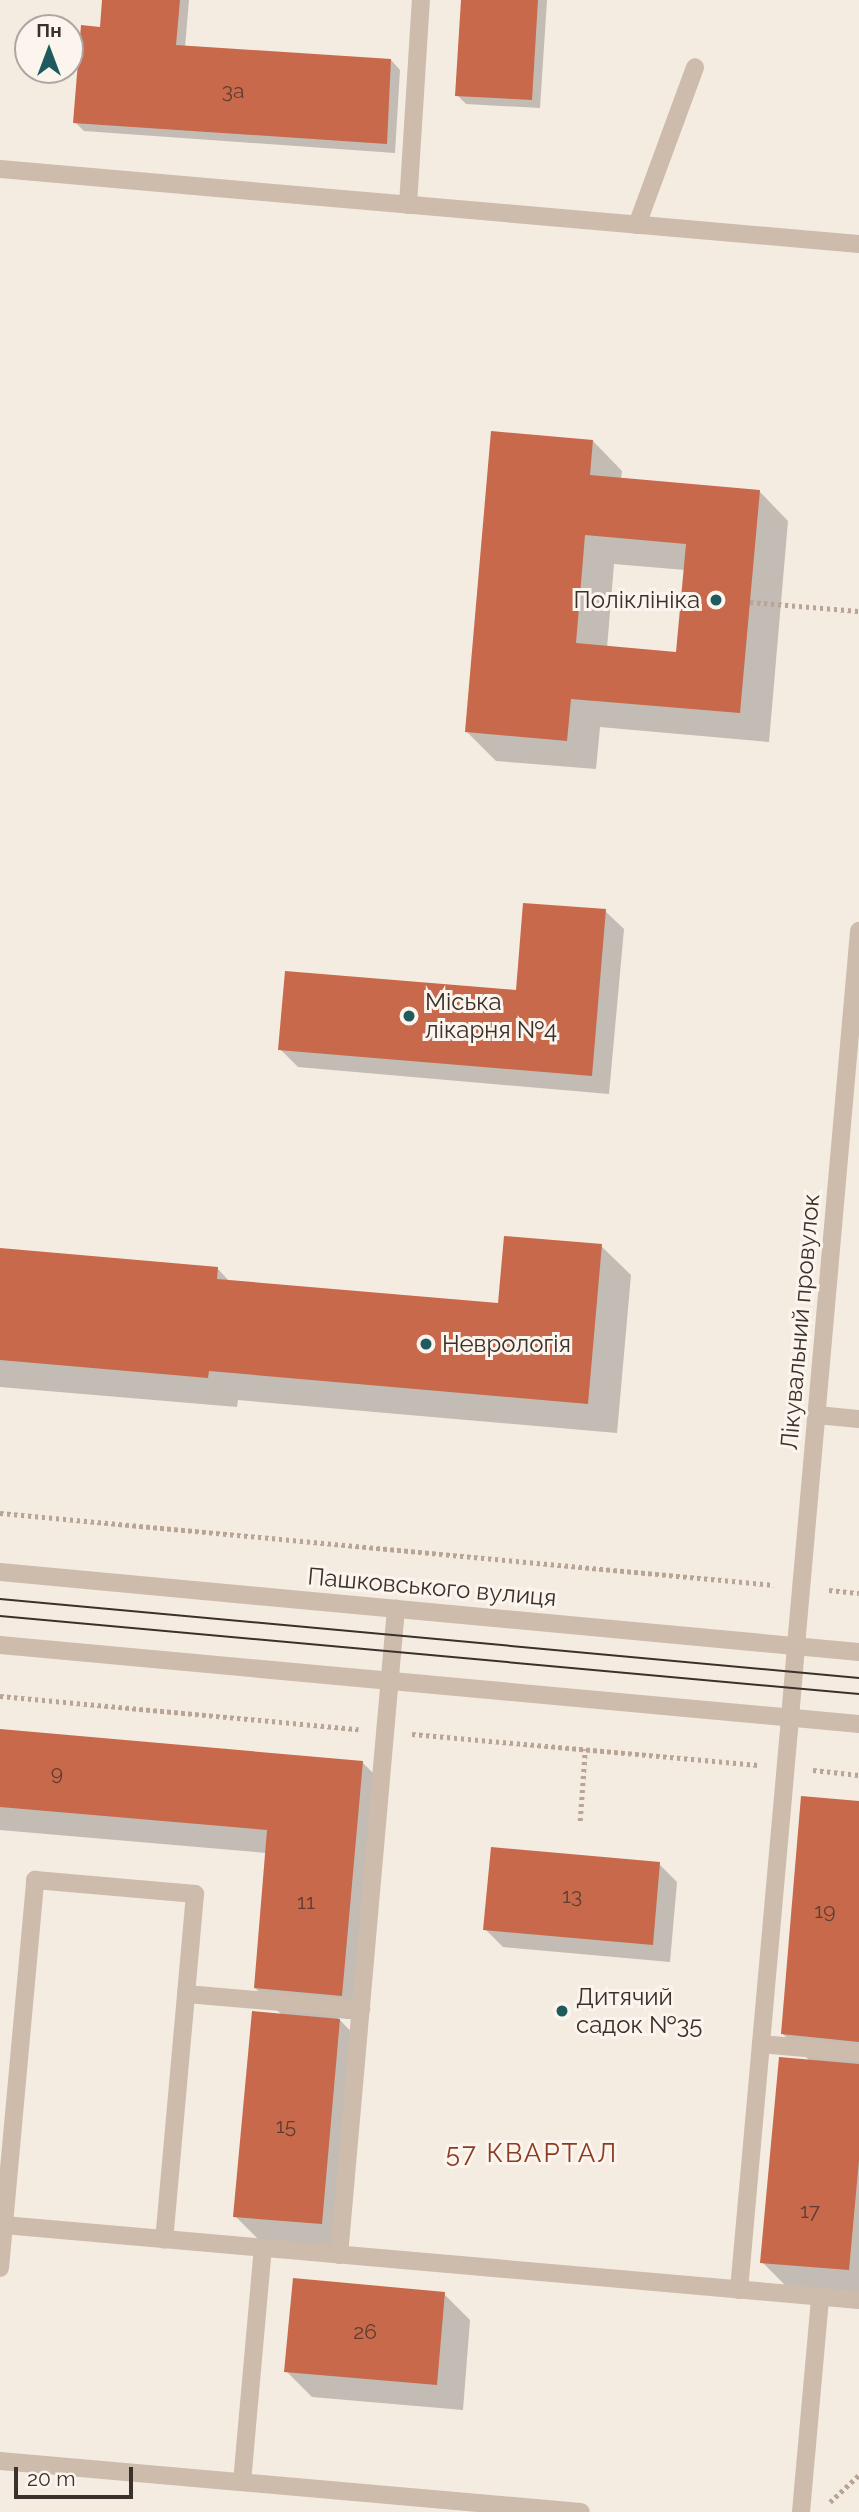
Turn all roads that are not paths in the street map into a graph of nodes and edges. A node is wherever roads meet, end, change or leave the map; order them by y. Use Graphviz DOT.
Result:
graph roads {
  1 [pos="421,0"];
  2 [pos="695,67"];
  3 [pos="0,169"];
  4 [pos="408,205"];
  5 [pos="637,225"];
  6 [pos="859,244"];
  7 [pos="859,931"];
  8 [pos="817,1415"];
  9 [pos="859,1419"];
  10 [pos="0,1572"];
  11 [pos="396,1609"];
  12 [pos="0,1646"];
  13 [pos="796,1646"];
  14 [pos="859,1652"];
  15 [pos="390,1681"];
  16 [pos="790,1718"];
  17 [pos="859,1724"];
  18 [pos="186,1994"];
  19 [pos="361,2009"];
  20 [pos="761,2044"];
  21 [pos="859,2053"];
  22 [pos="4,2225"];
  23 [pos="164,2240"];
  24 [pos="263,2248"];
  25 [pos="339,2255"];
  26 [pos="0,2268"];
  27 [pos="739,2290"];
  28 [pos="820,2297"];
  29 [pos="859,2300"];
  30 [pos="0,2461"];
  31 [pos="242,2482"];
  32 [pos="581,2512"];
  33 [pos="801,2512"];
  1 -- 4 [label="street"];
  2 -- 5 [label="street"];
  3 -- 4 [label="street"];
  4 -- 5 [label="street"];
  5 -- 6 [label="street"];
  7 -- 8 [label="street, Лікувальний провулок"];
  8 -- 9 [label="street"];
  8 -- 13 [label="street, Лікувальний провулок"];
  10 -- 11 [label="street, Пашковського вулиця"];
  11 -- 13 [label="street, Пашковського вулиця"];
  11 -- 15 [label="street"];
  12 -- 15 [label="street"];
  13 -- 14 [label="street, Пашковського вулиця"];
  13 -- 16 [label="street, Лікувальний провулок"];
  15 -- 16 [label="street"];
  15 -- 19 [label="street"];
  16 -- 17 [label="street"];
  16 -- 20 [label="street, Лікувальний провулок"];
  18 -- 19 [label="street"];
  18 -- 22 [label="street"];
  18 -- 23 [label="street"];
  19 -- 25 [label="street"];
  20 -- 21 [label="street"];
  20 -- 27 [label="street, Лікувальний провулок"];
  22 -- 23 [label="street"];
  22 -- 26 [label="street"];
  23 -- 24 [label="street"];
  24 -- 25 [label="street"];
  24 -- 31 [label="street"];
  25 -- 27 [label="street"];
  27 -- 28 [label="street"];
  28 -- 29 [label="street"];
  28 -- 33 [label="street"];
  30 -- 31 [label="street"];
  31 -- 32 [label="street"];
}
